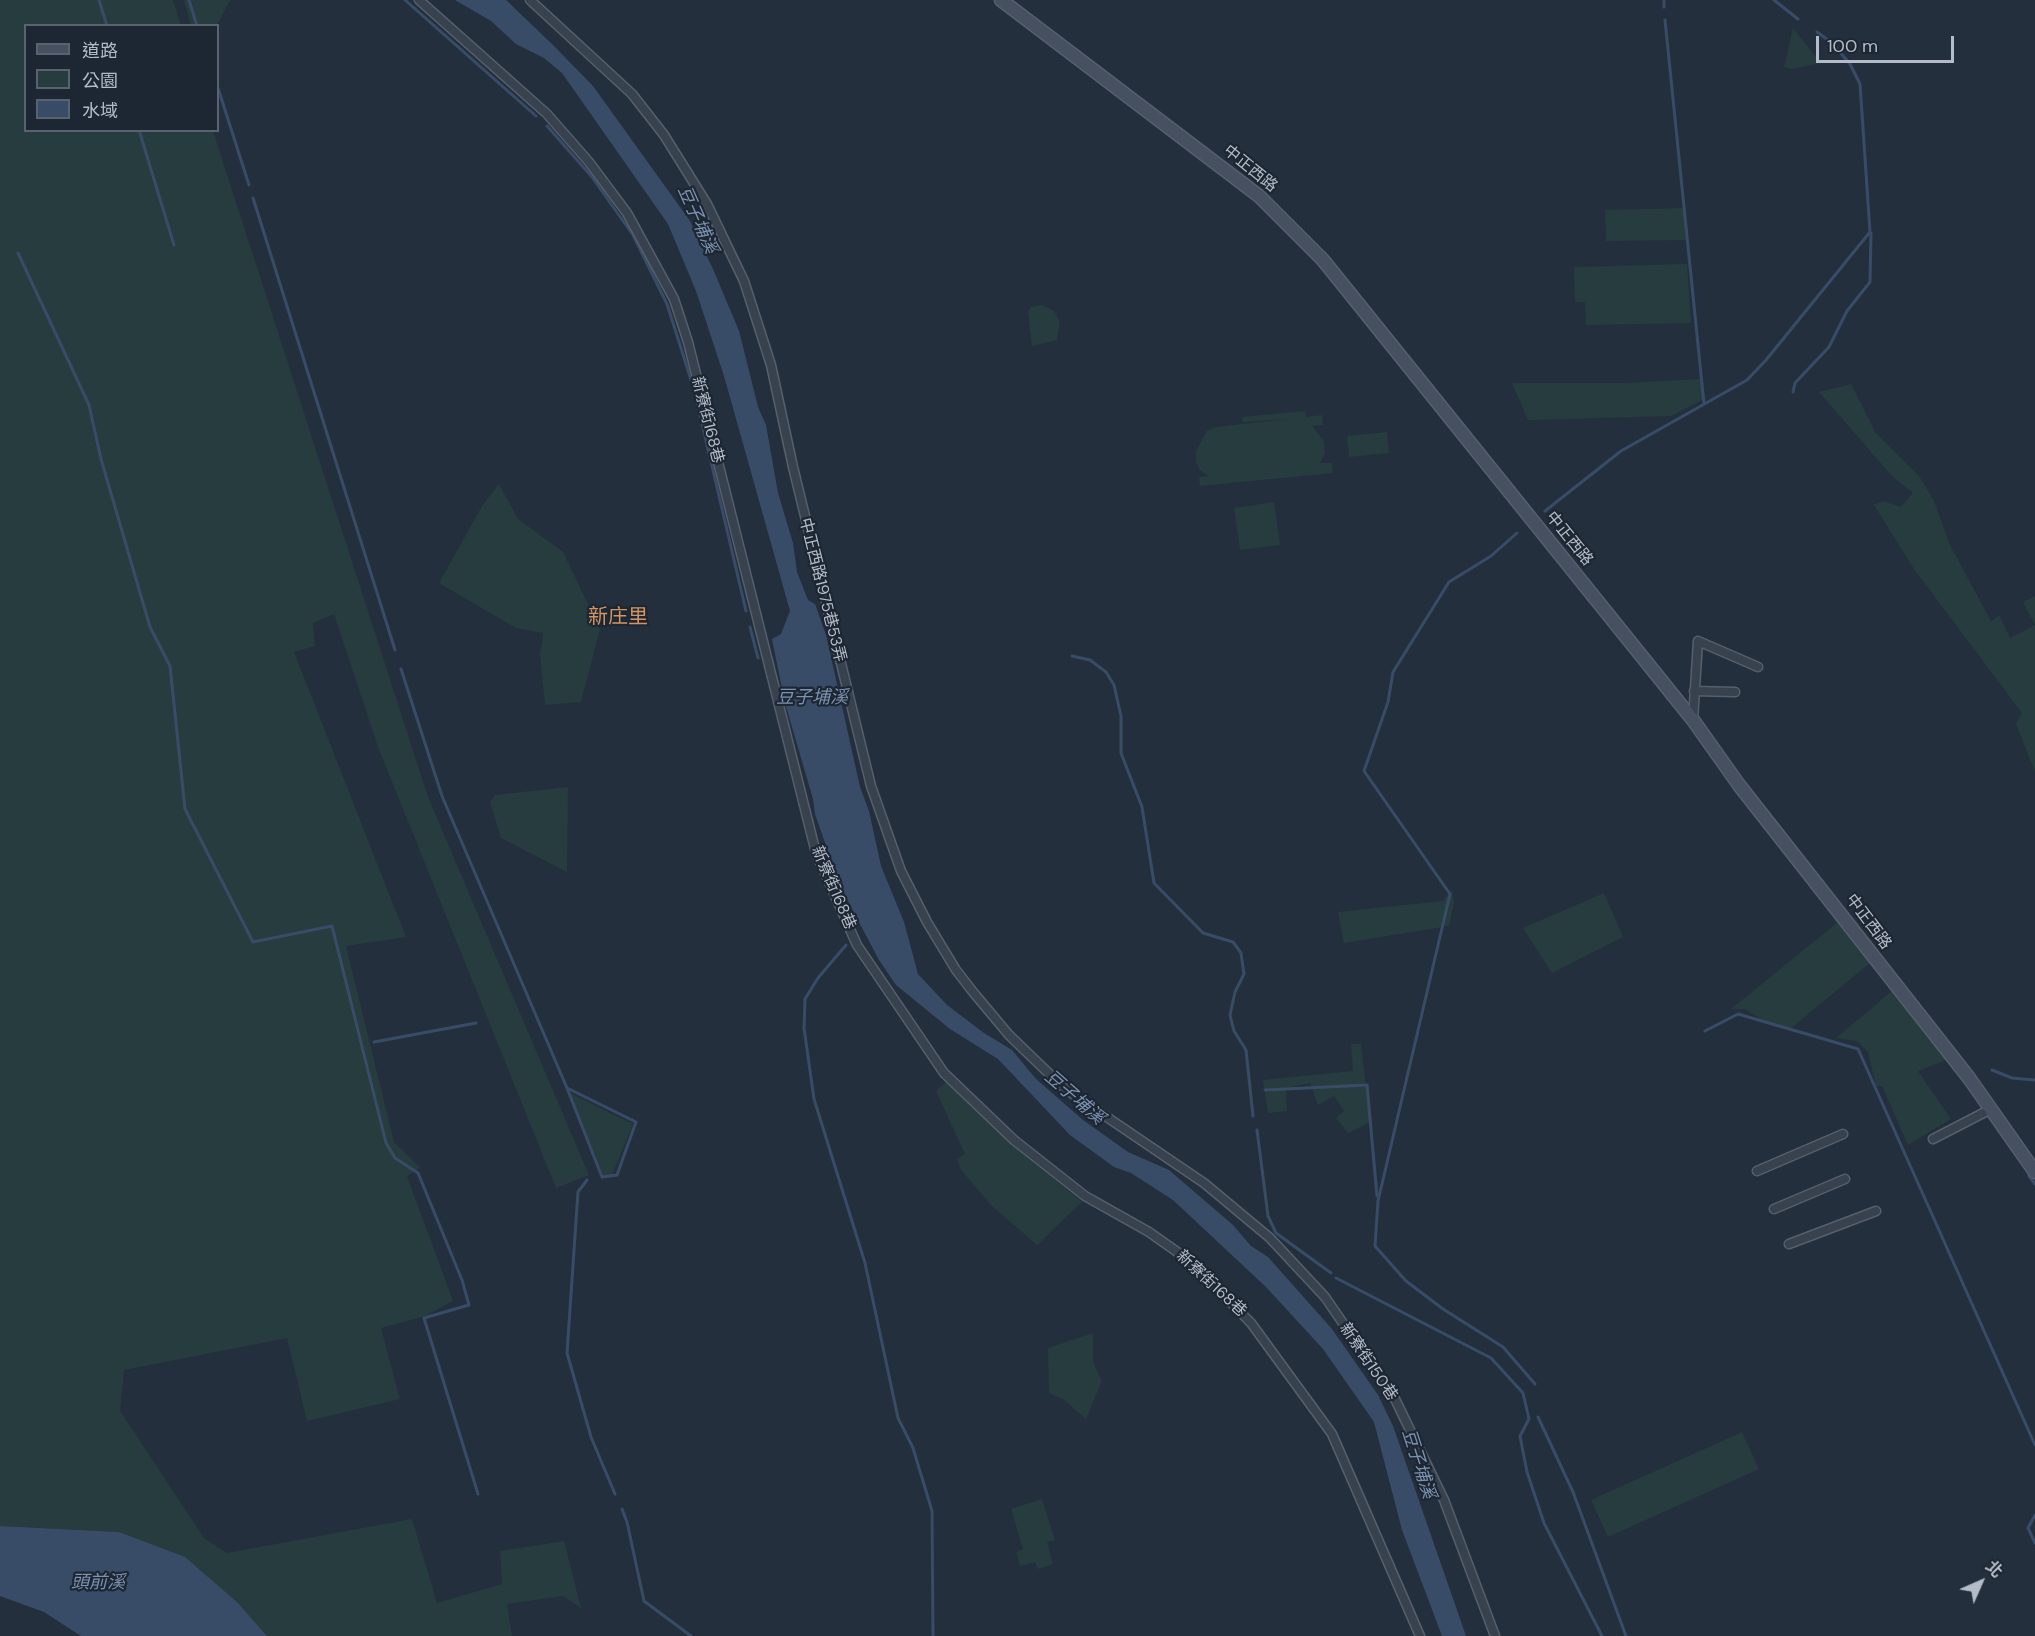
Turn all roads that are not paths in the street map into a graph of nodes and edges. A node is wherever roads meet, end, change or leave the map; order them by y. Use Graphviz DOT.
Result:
graph roads {
  1 [pos="419,0"];
  2 [pos="530,0"];
  3 [pos="1002,0"];
  4 [pos="1758,667"];
  5 [pos="1694,691"];
  6 [pos="1735,692"];
  7 [pos="1693,720"];
  8 [pos="1991,1109"];
  9 [pos="1843,1134"];
  10 [pos="1933,1139"];
  11 [pos="1155,1149"];
  12 [pos="1757,1171"];
  13 [pos="2035,1172"];
  14 [pos="1845,1179"];
  15 [pos="1774,1209"];
  16 [pos="1876,1211"];
  17 [pos="1789,1244"];
  18 [pos="1420,1636"];
  19 [pos="1495,1636"];
  1 -- 18 [label="street, 新寮街168巷"];
  2 -- 11 [label="street, 中正西路1975巷53弄"];
  3 -- 7 [label="main road, 中正西路"];
  4 -- 5 [label="street"];
  5 -- 6 [label="street"];
  5 -- 7 [label="street"];
  7 -- 8 [label="main road, 中正西路"];
  8 -- 10 [label="street"];
  8 -- 13 [label="main road, 中正西路"];
  9 -- 12 [label="street"];
  11 -- 19 [label="street, 新寮街150巷"];
  14 -- 15 [label="street"];
  16 -- 17 [label="street"];
}
